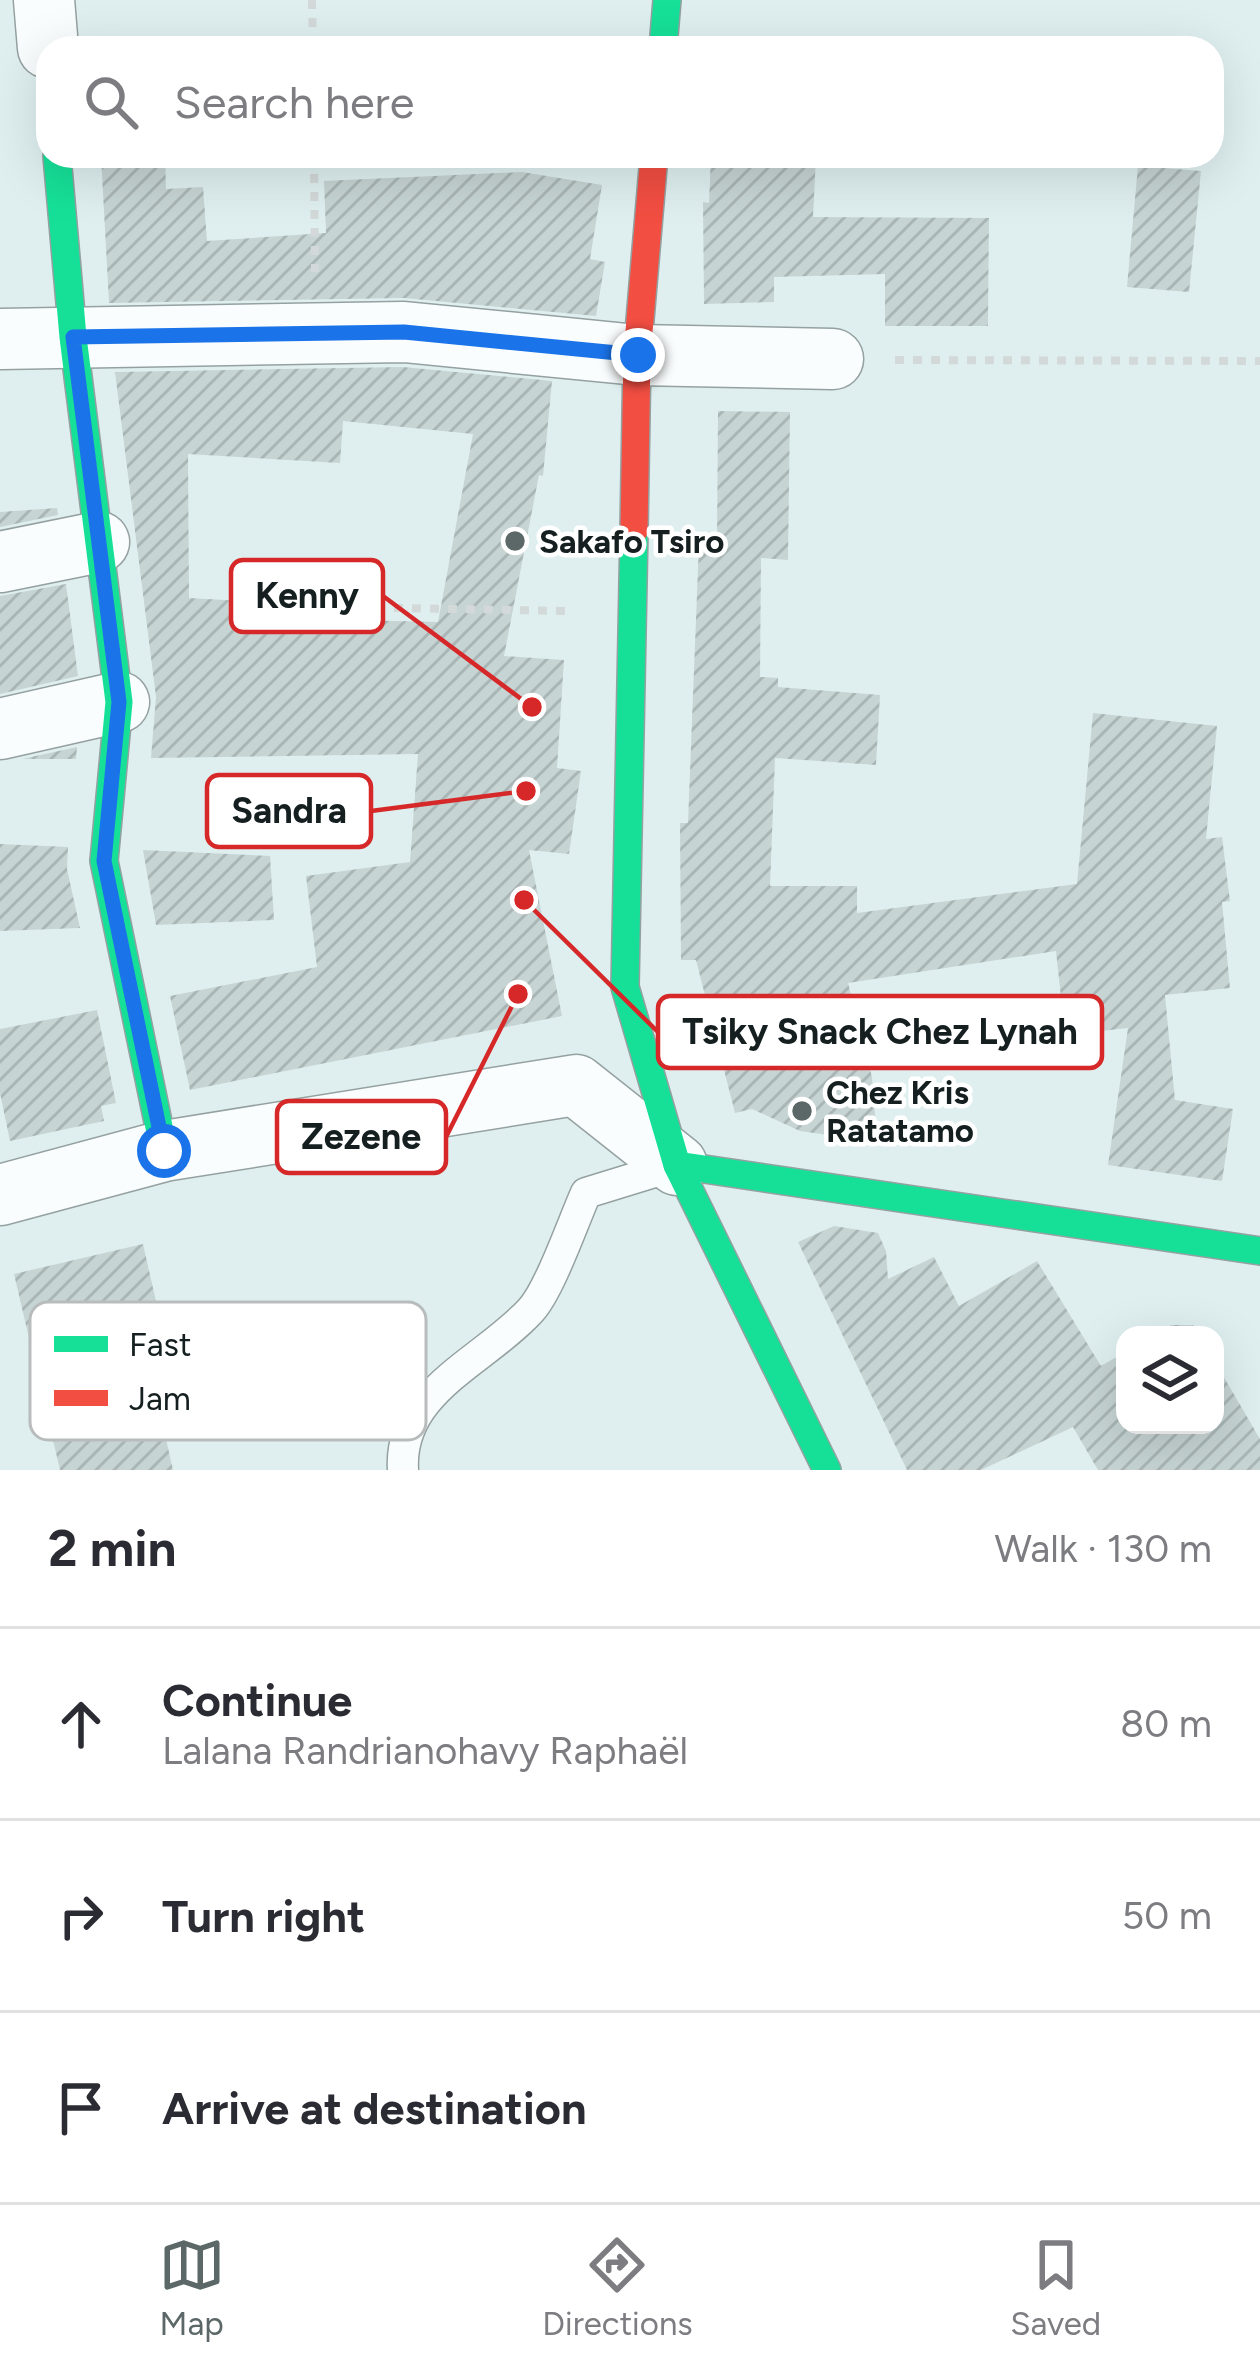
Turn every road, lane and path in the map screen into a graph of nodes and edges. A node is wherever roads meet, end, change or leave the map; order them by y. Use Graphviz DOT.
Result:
graph roads {
  1 [pos="44,0"];
  2 [pos="312,0"];
  3 [pos="667,0"];
  4 [pos="47,36"];
  5 [pos="313,36"];
  6 [pos="664,36"];
  7 [pos="58,168"];
  8 [pos="314,168"];
  9 [pos="653,168"];
  10 [pos="316,333"];
  11 [pos="73,337"];
  12 [pos="0,339"];
  13 [pos="638,355"];
  14 [pos="833,359"];
  15 [pos="1260,361"];
  16 [pos="99,542"];
  17 [pos="0,562"];
  18 [pos="632,613"];
  19 [pos="344,628"];
  20 [pos="119,702"];
  21 [pos="0,729"];
  22 [pos="164,1151"];
  23 [pos="677,1165"];
  24 [pos="0,1195"];
  25 [pos="1260,1251"];
  26 [pos="426,1400"];
  27 [pos="408,1440"];
  28 [pos="403,1470"];
  29 [pos="827,1470"];
  1 -- 4 [label="street"];
  2 -- 5 [label="path"];
  3 -- 6 [label="street"];
  7 -- 11 [label="street"];
  8 -- 10 [label="path"];
  9 -- 13 [label="street"];
  10 -- 11 [label="street"];
  10 -- 13 [label="street"];
  11 -- 12 [label="street"];
  11 -- 16 [label="street"];
  13 -- 14 [label="street"];
  13 -- 18 [label="street"];
  14 -- 15 [label="path"];
  16 -- 17 [label="street"];
  16 -- 20 [label="street"];
  18 -- 19 [label="path"];
  18 -- 23 [label="street"];
  20 -- 21 [label="street"];
  20 -- 22 [label="street"];
  22 -- 23 [label="street"];
  22 -- 24 [label="street"];
  23 -- 25 [label="street"];
  23 -- 26 [label="lane"];
  23 -- 29 [label="street"];
  27 -- 28 [label="lane"];
}
